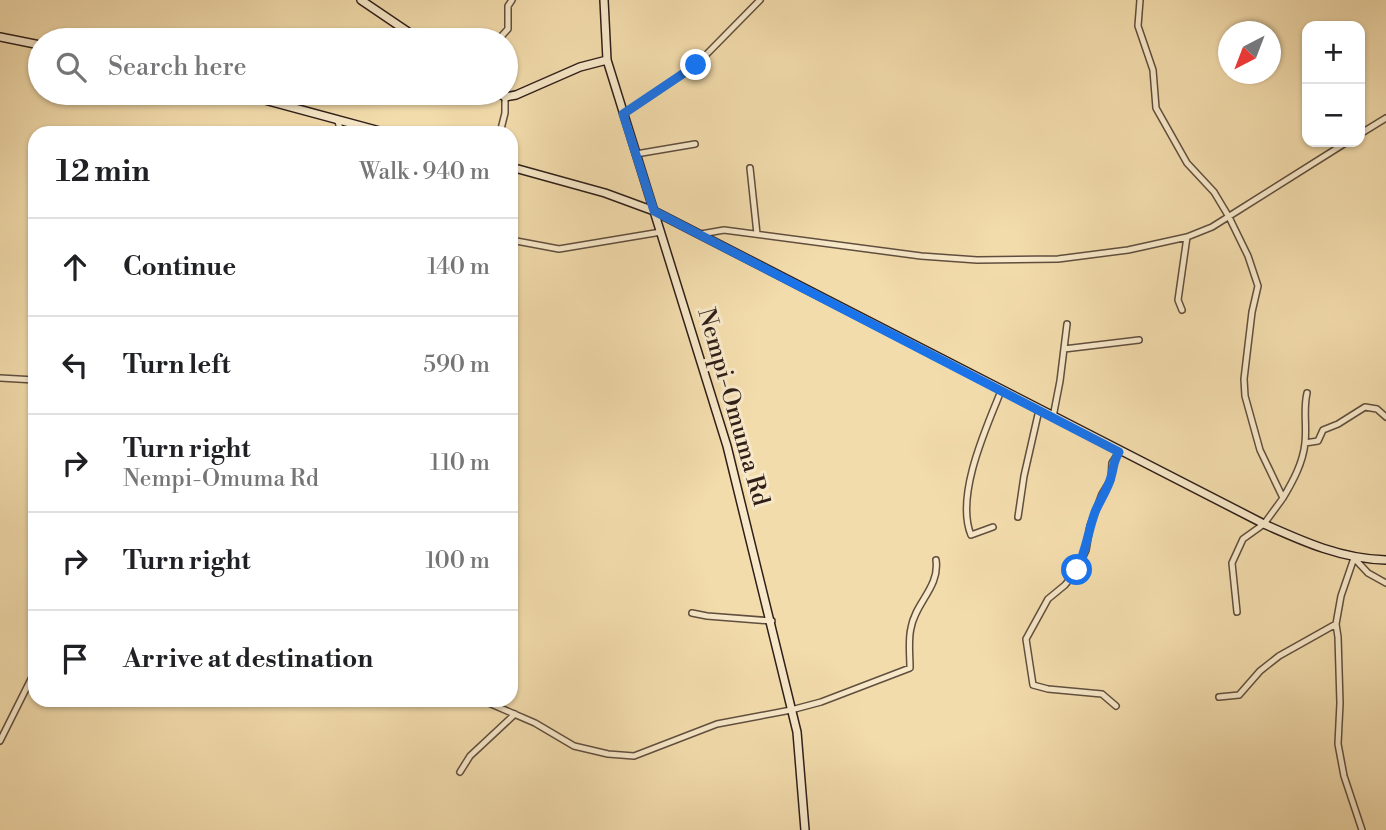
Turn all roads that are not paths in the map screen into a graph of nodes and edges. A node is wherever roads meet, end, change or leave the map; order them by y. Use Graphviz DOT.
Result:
graph roads {
  1 [pos="361,0"];
  2 [pos="512,0"];
  3 [pos="604,0"];
  4 [pos="760,0"];
  5 [pos="1140,0"];
  6 [pos="402,28"];
  7 [pos="508,28"];
  8 [pos="0,37"];
  9 [pos="28,43"];
  10 [pos="607,60"];
  11 [pos="518,93"];
  12 [pos="283,105"];
  13 [pos="504,105"];
  14 [pos="623,114"];
  15 [pos="1386,118"];
  16 [pos="337,120"];
  17 [pos="339,126"];
  18 [pos="360,126"];
  19 [pos="502,126"];
  20 [pos="1365,131"];
  21 [pos="695,144"];
  22 [pos="1339,147"];
  23 [pos="636,153"];
  24 [pos="518,169"];
  25 [pos="750,169"];
  26 [pos="654,211"];
  27 [pos="1230,217"];
  28 [pos="661,232"];
  29 [pos="701,234"];
  30 [pos="757,234"];
  31 [pos="1186,237"];
  32 [pos="518,241"];
  33 [pos="1182,310"];
  34 [pos="1067,324"];
  35 [pos="1139,340"];
  36 [pos="1064,349"];
  37 [pos="0,378"];
  38 [pos="28,380"];
  39 [pos="1001,391"];
  40 [pos="1307,393"];
  41 [pos="1039,410"];
  42 [pos="1053,417"];
  43 [pos="1386,417"];
  44 [pos="1305,443"];
  45 [pos="1119,452"];
  46 [pos="1283,498"];
  47 [pos="1018,517"];
  48 [pos="1264,524"];
  49 [pos="993,527"];
  50 [pos="1354,558"];
  51 [pos="936,560"];
  52 [pos="1386,560"];
  53 [pos="1386,583"];
  54 [pos="1237,612"];
  55 [pos="692,613"];
  56 [pos="772,621"];
  57 [pos="1336,624"];
  58 [pos="28,685"];
  59 [pos="1219,697"];
  60 [pos="1116,706"];
  61 [pos="498,707"];
  62 [pos="791,710"];
  63 [pos="515,714"];
  64 [pos="0,741"];
  65 [pos="460,772"];
  66 [pos="805,830"];
  67 [pos="1362,830"];
  1 -- 6 [label="street"];
  2 -- 7 [label="street"];
  3 -- 10 [label="street, Nempi-Omuma Rd"];
  4 -- 14 [label="street"];
  5 -- 27 [label="street"];
  8 -- 9 [label="street"];
  10 -- 11 [label="street"];
  10 -- 14 [label="street, Nempi-Omuma Rd"];
  12 -- 16 [label="street"];
  13 -- 19 [label="street"];
  14 -- 23 [label="street, Nempi-Omuma Rd"];
  15 -- 20 [label="street"];
  16 -- 17 [label="street"];
  16 -- 18 [label="street"];
  21 -- 23 [label="street"];
  22 -- 27 [label="street"];
  23 -- 26 [label="street, Nempi-Omuma Rd"];
  24 -- 26 [label="street"];
  25 -- 30 [label="street"];
  26 -- 28 [label="street, Nempi-Omuma Rd"];
  26 -- 29 [label="street"];
  27 -- 31 [label="street"];
  27 -- 46 [label="street"];
  28 -- 32 [label="street"];
  28 -- 56 [label="street, Nempi-Omuma Rd"];
  29 -- 30 [label="street"];
  29 -- 39 [label="street"];
  30 -- 31 [label="street"];
  31 -- 33 [label="street"];
  34 -- 36 [label="street"];
  35 -- 36 [label="street"];
  36 -- 42 [label="street"];
  37 -- 38 [label="street"];
  39 -- 41 [label="street"];
  39 -- 49 [label="street"];
  40 -- 44 [label="street"];
  41 -- 42 [label="street"];
  41 -- 47 [label="street"];
  42 -- 45 [label="street"];
  43 -- 44 [label="street"];
  44 -- 46 [label="street"];
  45 -- 48 [label="street"];
  45 -- 60 [label="street"];
  46 -- 48 [label="street"];
  48 -- 50 [label="street"];
  48 -- 54 [label="street"];
  50 -- 52 [label="street"];
  50 -- 53 [label="street"];
  50 -- 57 [label="street"];
  51 -- 62 [label="street"];
  55 -- 56 [label="street"];
  56 -- 62 [label="street, Nempi-Omuma Rd"];
  57 -- 59 [label="street"];
  57 -- 67 [label="street"];
  58 -- 64 [label="street"];
  61 -- 63 [label="street"];
  62 -- 63 [label="street"];
  62 -- 66 [label="street, Nempi-Omuma Rd"];
  63 -- 65 [label="street"];
}
